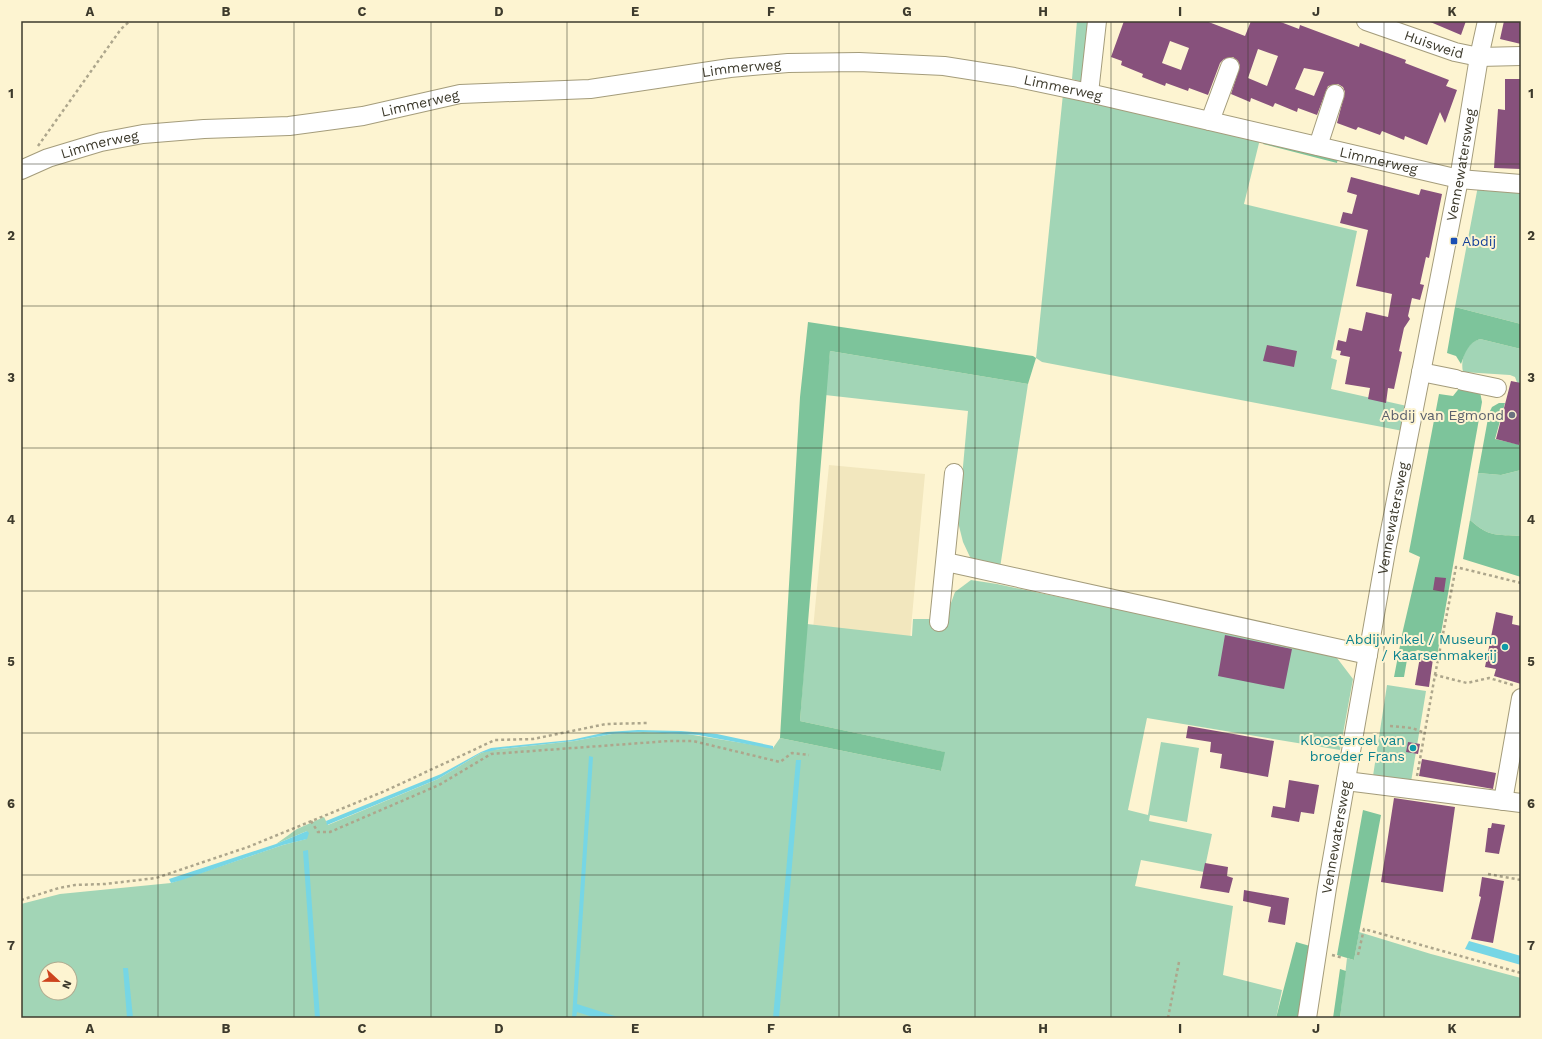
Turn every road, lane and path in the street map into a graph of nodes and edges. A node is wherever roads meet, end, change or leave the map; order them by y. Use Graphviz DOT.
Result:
graph roads {
  1 [pos="130,21"];
  2 [pos="1097,21"];
  3 [pos="1366,21"];
  4 [pos="1487,21"];
  5 [pos="1521,56"];
  6 [pos="1479,57"];
  7 [pos="1230,67"];
  8 [pos="1089,93"];
  9 [pos="1335,94"];
  10 [pos="1210,121"];
  11 [pos="1318,146"];
  12 [pos="24,169"];
  13 [pos="1459,179"];
  14 [pos="1521,184"];
  15 [pos="1421,372"];
  16 [pos="1497,388"];
  17 [pos="954,473"];
  18 [pos="946,562"];
  19 [pos="1521,583"];
  20 [pos="939,622"];
  21 [pos="1368,655"];
  22 [pos="1435,675"];
  23 [pos="1518,692"];
  24 [pos="648,722"];
  25 [pos="1390,726"];
  26 [pos="1425,733"];
  27 [pos="809,755"];
  28 [pos="1346,781"];
  29 [pos="1415,790"];
  30 [pos="1512,802"];
  31 [pos="311,821"];
  32 [pos="1488,874"];
  33 [pos="1521,880"];
  34 [pos="21,900"];
  35 [pos="1358,955"];
  36 [pos="1179,962"];
  37 [pos="1521,973"];
  38 [pos="1168,1018"];
  39 [pos="1307,1018"];
  1 -- 12 [label="path"];
  2 -- 8 [label="street"];
  3 -- 6 [label="street, Huisweid"];
  4 -- 6 [label="street, Vennewatersweg"];
  5 -- 6 [label="street, Huisweid"];
  6 -- 13 [label="street, Vennewatersweg"];
  7 -- 10 [label="street"];
  8 -- 10 [label="street, Limmerweg"];
  8 -- 12 [label="street, Limmerweg"];
  9 -- 11 [label="street"];
  10 -- 11 [label="street, Limmerweg"];
  11 -- 13 [label="street, Limmerweg"];
  13 -- 14 [label="street, Limmerweg"];
  13 -- 15 [label="street, Vennewatersweg"];
  15 -- 16 [label="street"];
  15 -- 21 [label="street, Vennewatersweg"];
  17 -- 18 [label="street"];
  18 -- 20 [label="street"];
  18 -- 21 [label="street"];
  19 -- 22 [label="path"];
  21 -- 28 [label="street, Vennewatersweg"];
  22 -- 23 [label="path"];
  22 -- 26 [label="path"];
  23 -- 30 [label="street"];
  24 -- 31 [label="path"];
  25 -- 26 [label="path"];
  26 -- 29 [label="path"];
  27 -- 31 [label="path"];
  28 -- 29 [label="street"];
  28 -- 39 [label="street, Vennewatersweg"];
  29 -- 30 [label="street"];
  31 -- 34 [label="path"];
  32 -- 33 [label="path"];
  35 -- 37 [label="path"];
  36 -- 38 [label="path"];
}
